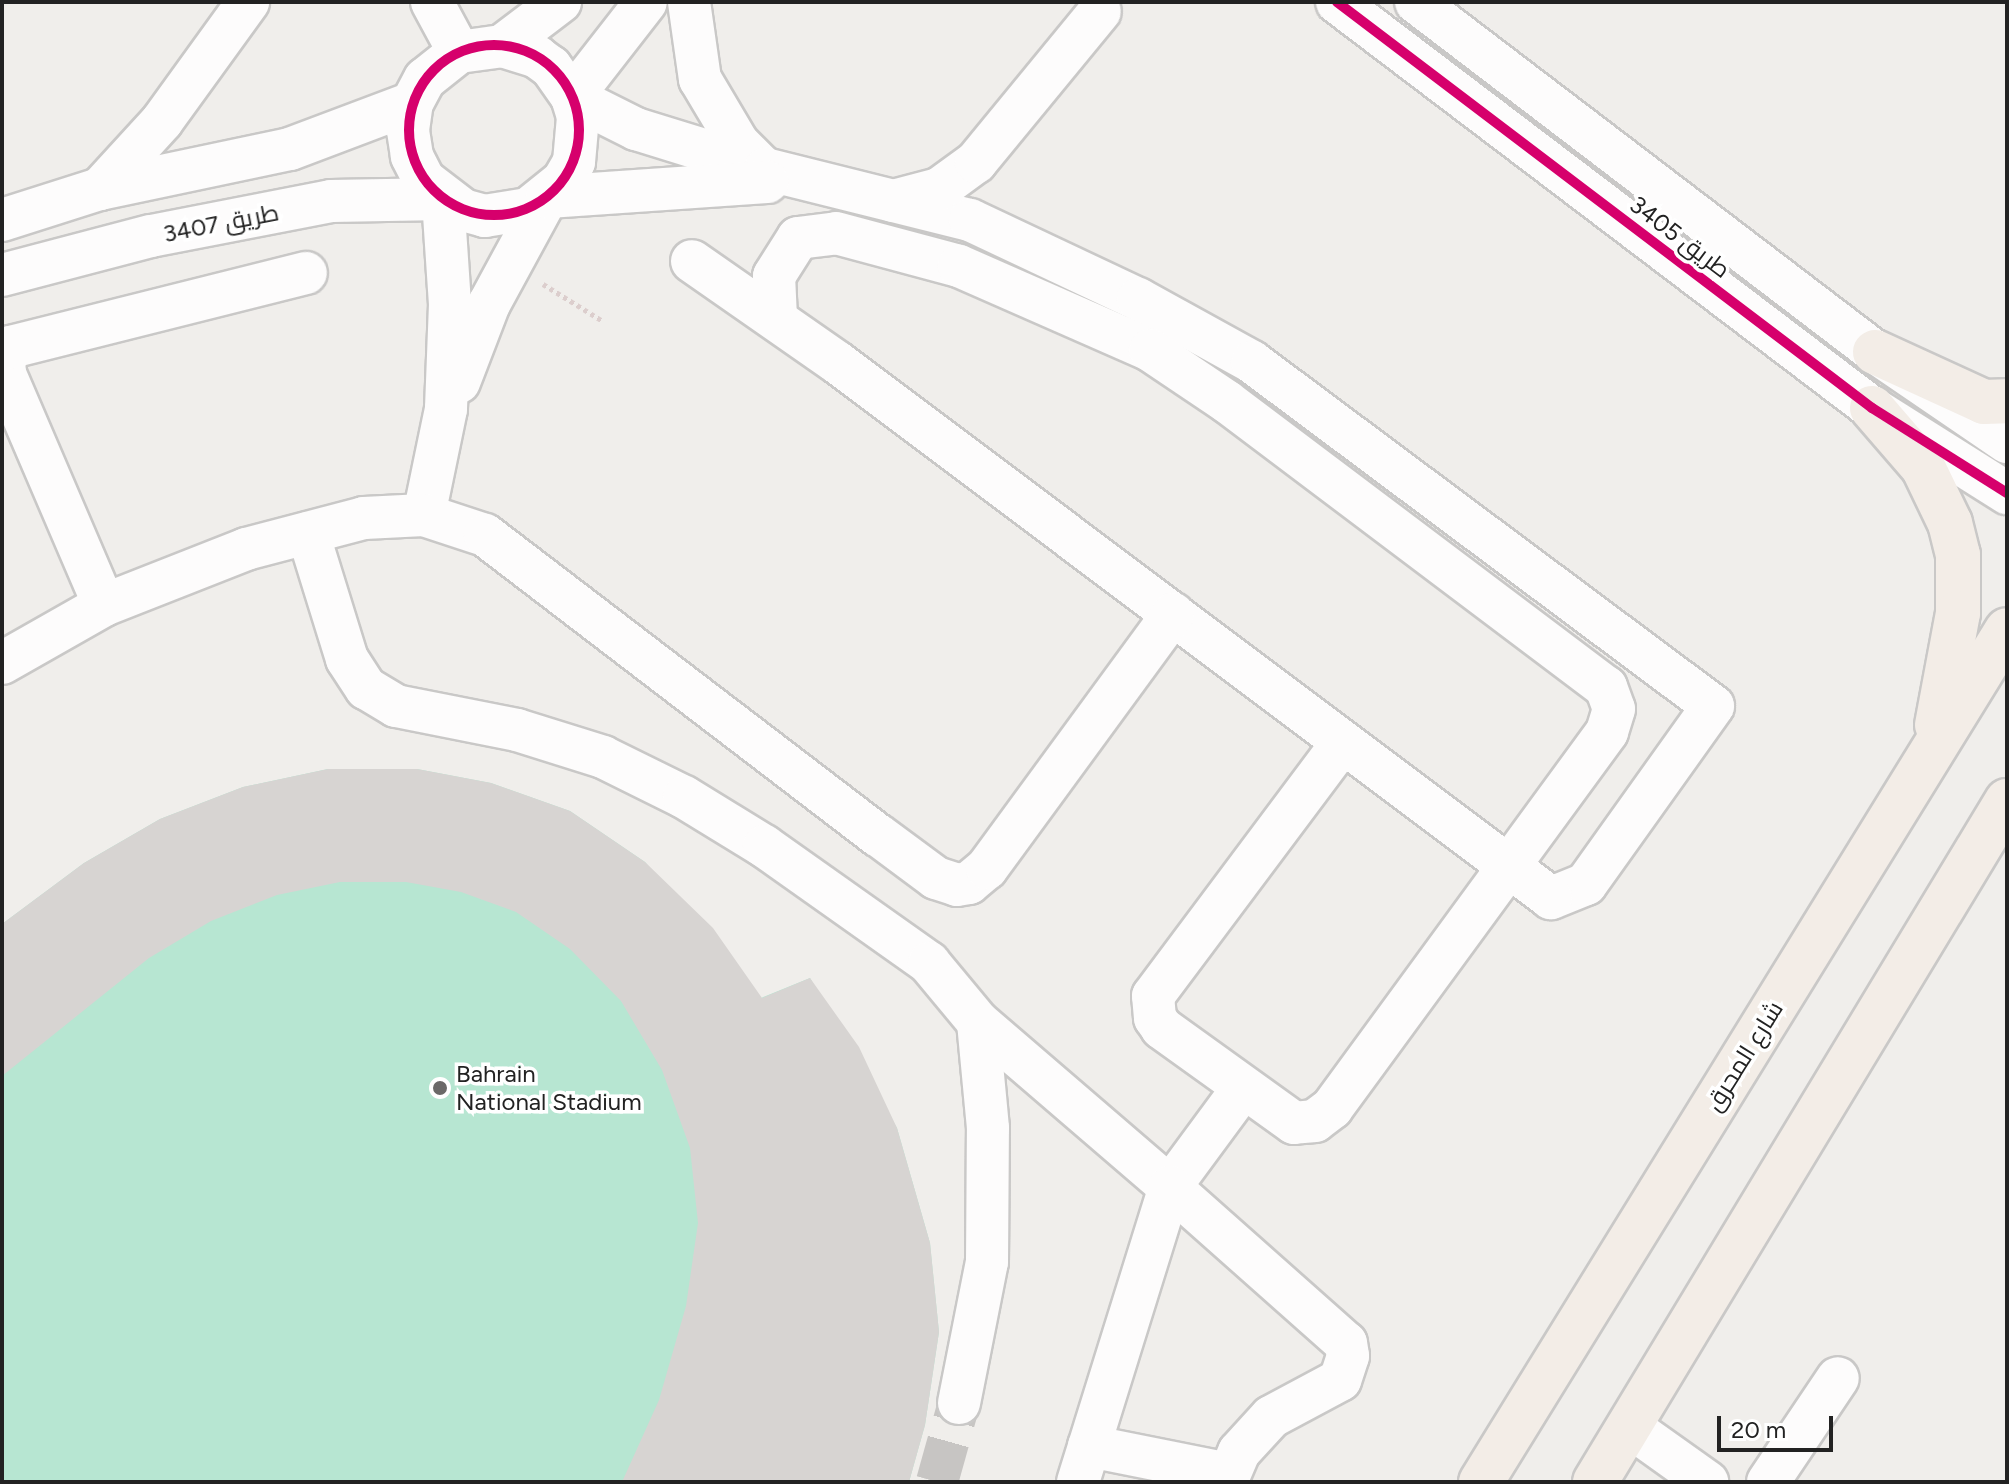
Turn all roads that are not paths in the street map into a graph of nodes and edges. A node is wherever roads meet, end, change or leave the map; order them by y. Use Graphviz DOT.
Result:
graph roads {
  1 [pos="248,2"];
  2 [pos="432,2"];
  3 [pos="560,2"];
  4 [pos="646,2"];
  5 [pos="689,2"];
  6 [pos="1337,2"];
  7 [pos="1416,2"];
  8 [pos="1100,11"];
  9 [pos="502,46"];
  10 [pos="459,52"];
  11 [pos="572,97"];
  12 [pos="412,103"];
  13 [pos="765,169"];
  14 [pos="816,183"];
  15 [pos="100,189"];
  16 [pos="547,197"];
  17 [pos="443,199"];
  18 [pos="893,201"];
  19 [pos="2,220"];
  20 [pos="692,261"];
  21 [pos="306,273"];
  22 [pos="2,275"];
  23 [pos="776,318"];
  24 [pos="1875,352"];
  25 [pos="2007,401"];
  26 [pos="1872,408"];
  27 [pos="446,409"];
  28 [pos="2007,442"];
  29 [pos="2007,493"];
  30 [pos="424,515"];
  31 [pos="308,533"];
  32 [pos="104,605"];
  33 [pos="1173,614"];
  34 [pos="2007,630"];
  35 [pos="10,648"];
  36 [pos="1343,742"];
  37 [pos="1931,753"];
  38 [pos="2007,801"];
  39 [pos="1508,866"];
  40 [pos="978,1022"];
  41 [pos="1238,1084"];
  42 [pos="1170,1187"];
  43 [pos="1838,1378"];
  44 [pos="959,1403"];
  45 [pos="1630,1427"];
  46 [pos="1084,1464"];
  47 [pos="1228,1478"];
  48 [pos="1481,1482"];
  49 [pos="1595,1482"];
  50 [pos="1707,1482"];
  51 [pos="1768,1482"];
  1 -- 15 [label="street"];
  2 -- 10 [label="street"];
  3 -- 9 [label="street"];
  4 -- 11 [label="street"];
  5 -- 13 [label="street"];
  6 -- 26 [label="street, طريق 3405"];
  7 -- 24 [label="street, طريق 3405"];
  8 -- 18 [label="street"];
  9 -- 10 [label="street"];
  9 -- 11 [label="street"];
  10 -- 12 [label="street"];
  11 -- 13 [label="street"];
  11 -- 16 [label="street"];
  12 -- 15 [label="street"];
  12 -- 17 [label="street"];
  13 -- 14 [label="street"];
  14 -- 16 [label="street"];
  14 -- 18 [label="street"];
  15 -- 19 [label="street"];
  16 -- 17 [label="street"];
  16 -- 27 [label="street"];
  17 -- 22 [label="street, طريق 3407"];
  17 -- 27 [label="street"];
  18 -- 39 [label="street"];
  20 -- 23 [label="street"];
  21 -- 32 [label="street"];
  23 -- 33 [label="street"];
  23 -- 39 [label="street"];
  24 -- 25 [label="main road"];
  24 -- 28 [label="street, طريق 3405"];
  26 -- 29 [label="street, طريق 3405"];
  26 -- 37 [label="main road"];
  27 -- 30 [label="street"];
  30 -- 31 [label="street"];
  30 -- 33 [label="street"];
  31 -- 32 [label="street"];
  31 -- 40 [label="street"];
  32 -- 35 [label="street"];
  33 -- 36 [label="street"];
  34 -- 37 [label="main road, شارع المحرق"];
  36 -- 39 [label="street"];
  36 -- 41 [label="street"];
  37 -- 48 [label="main road, شارع المحرق"];
  38 -- 45 [label="main road"];
  39 -- 41 [label="street"];
  40 -- 42 [label="street"];
  40 -- 44 [label="street"];
  41 -- 42 [label="street"];
  42 -- 46 [label="street"];
  42 -- 47 [label="street"];
  43 -- 51 [label="street"];
  45 -- 49 [label="main road"];
  45 -- 50 [label="street"];
  46 -- 47 [label="street"];
}
